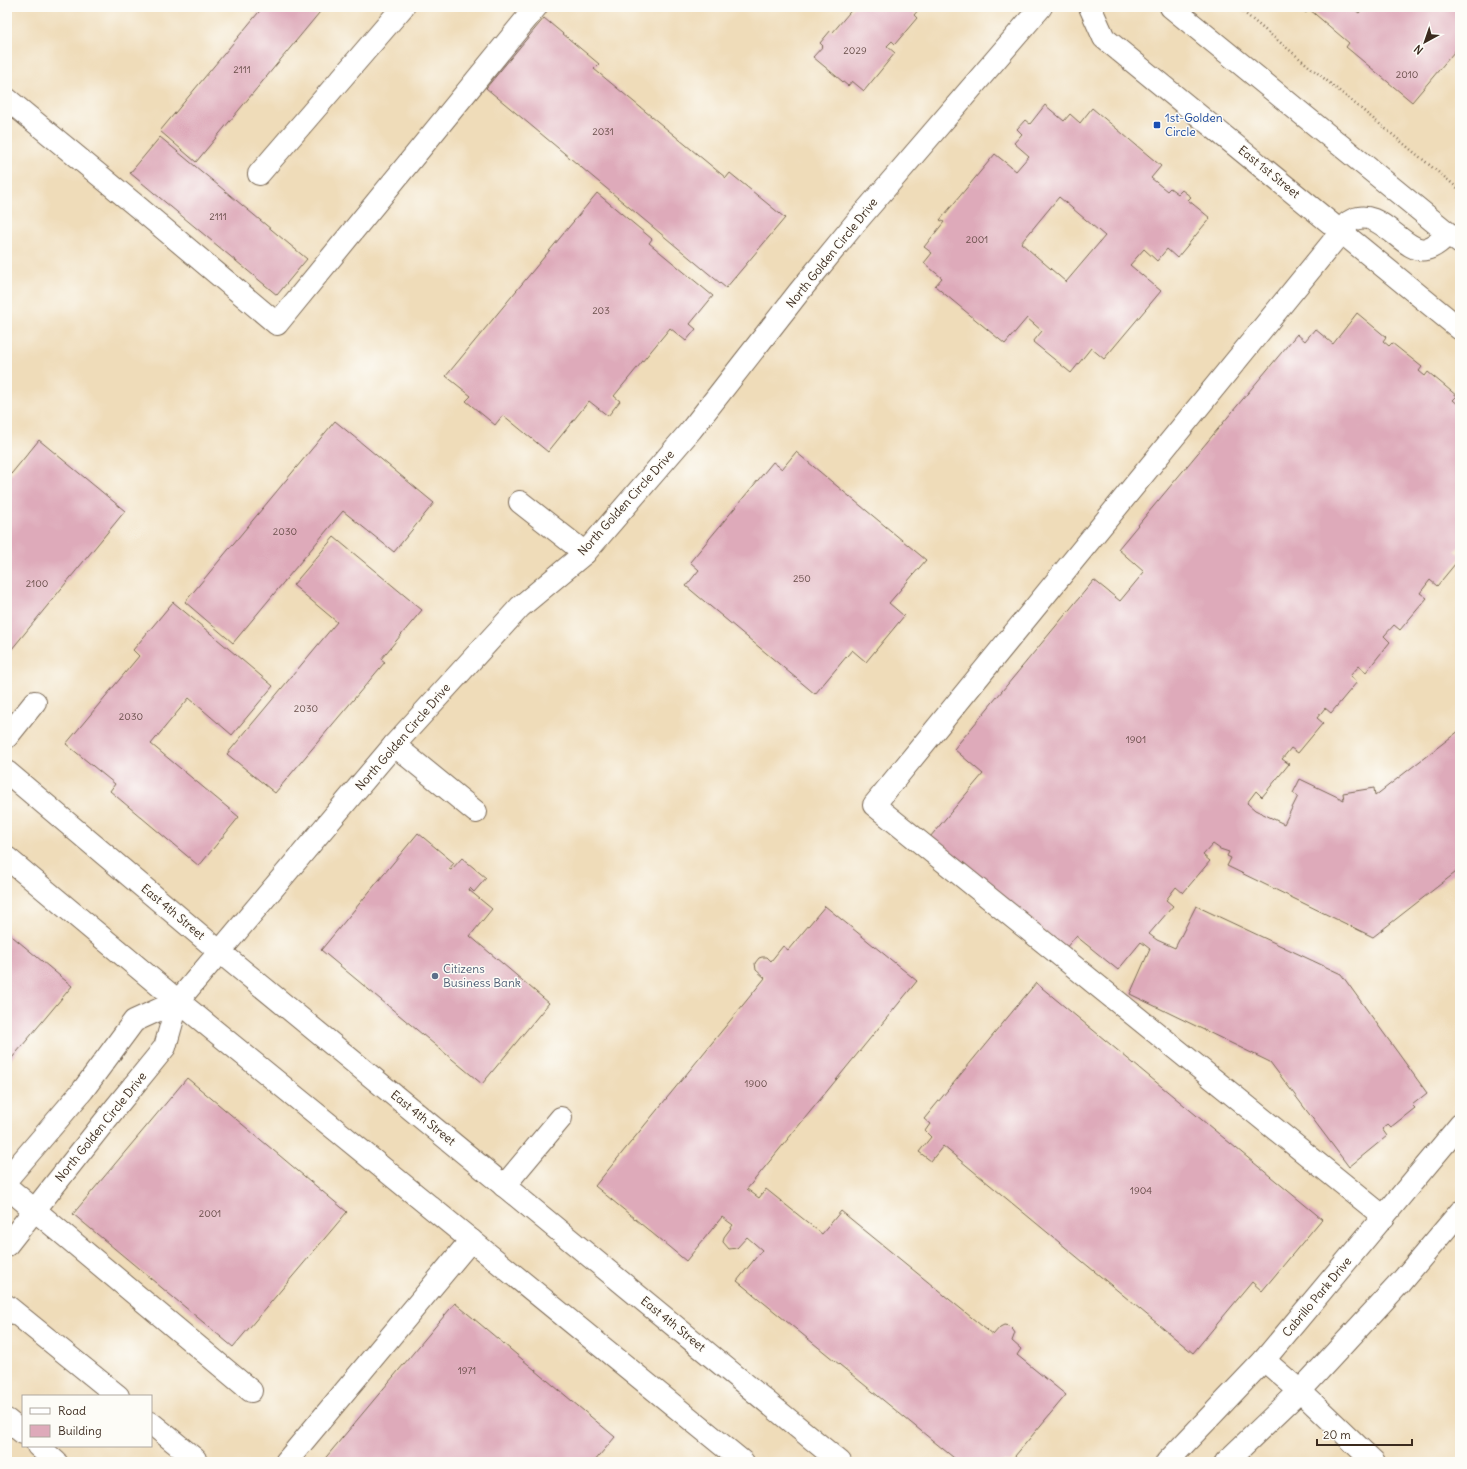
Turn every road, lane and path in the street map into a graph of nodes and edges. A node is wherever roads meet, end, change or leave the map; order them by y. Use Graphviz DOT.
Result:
graph roads {
  1 [pos="403,7"];
  2 [pos="536,7"];
  3 [pos="1040,7"];
  4 [pos="1090,7"];
  5 [pos="1171,7"];
  6 [pos="1237,7"];
  7 [pos="7,100"];
  8 [pos="259,174"];
  9 [pos="1460,190"];
  10 [pos="1341,232"];
  11 [pos="1454,238"];
  12 [pos="1460,329"];
  13 [pos="520,502"];
  14 [pos="585,553"];
  15 [pos="35,702"];
  16 [pos="7,737"];
  17 [pos="394,745"];
  18 [pos="7,772"];
  19 [pos="476,812"];
  20 [pos="7,858"];
  21 [pos="220,952"];
  22 [pos="178,1001"];
  23 [pos="561,1118"];
  24 [pos="1460,1125"];
  25 [pos="7,1179"];
  26 [pos="504,1186"];
  27 [pos="7,1187"];
  28 [pos="35,1209"];
  29 [pos="1460,1212"];
  30 [pos="1384,1217"];
  31 [pos="471,1240"];
  32 [pos="7,1245"];
  33 [pos="7,1306"];
  34 [pos="1264,1360"];
  35 [pos="250,1391"];
  36 [pos="1300,1391"];
  37 [pos="117,1395"];
  38 [pos="7,1420"];
  39 [pos="152,1424"];
  40 [pos="22,1432"];
  41 [pos="39,1447"];
  42 [pos="195,1459"];
  43 [pos="56,1462"];
  44 [pos="286,1462"];
  45 [pos="743,1462"];
  46 [pos="840,1462"];
  47 [pos="1167,1462"];
  48 [pos="1226,1462"];
  49 [pos="1374,1462"];
  1 -- 8 [label="main road"];
  2 -- 7 [label="main road"];
  3 -- 14 [label="main road, North Golden Circle Drive"];
  4 -- 10 [label="main road, East 1st Street"];
  5 -- 11 [label="main road"];
  6 -- 9 [label="path"];
  10 -- 11 [label="main road"];
  10 -- 12 [label="main road, East 1st Street"];
  10 -- 30 [label="main road"];
  13 -- 14 [label="main road"];
  14 -- 17 [label="main road, North Golden Circle Drive"];
  15 -- 16 [label="main road"];
  17 -- 19 [label="main road"];
  17 -- 21 [label="main road, North Golden Circle Drive"];
  18 -- 21 [label="main road, East 4th Street"];
  20 -- 22 [label="main road"];
  21 -- 22 [label="main road, North Golden Circle Drive"];
  21 -- 26 [label="main road, East 4th Street"];
  22 -- 25 [label="main road, North Golden Circle Drive"];
  22 -- 28 [label="main road, North Golden Circle Drive"];
  22 -- 31 [label="main road"];
  23 -- 26 [label="main road"];
  24 -- 30 [label="main road, Cabrillo Park Drive"];
  26 -- 46 [label="main road, East 4th Street"];
  27 -- 28 [label="main road"];
  28 -- 32 [label="main road, North Golden Circle Drive"];
  28 -- 35 [label="main road"];
  29 -- 36 [label="main road"];
  30 -- 34 [label="main road, Cabrillo Park Drive"];
  31 -- 44 [label="main road"];
  31 -- 45 [label="main road"];
  33 -- 37 [label="main road"];
  34 -- 36 [label="main road"];
  34 -- 47 [label="main road, Cabrillo Park Drive"];
  36 -- 48 [label="main road"];
  36 -- 49 [label="main road"];
  38 -- 40 [label="main road"];
  39 -- 42 [label="main road"];
  41 -- 43 [label="main road"];
}
